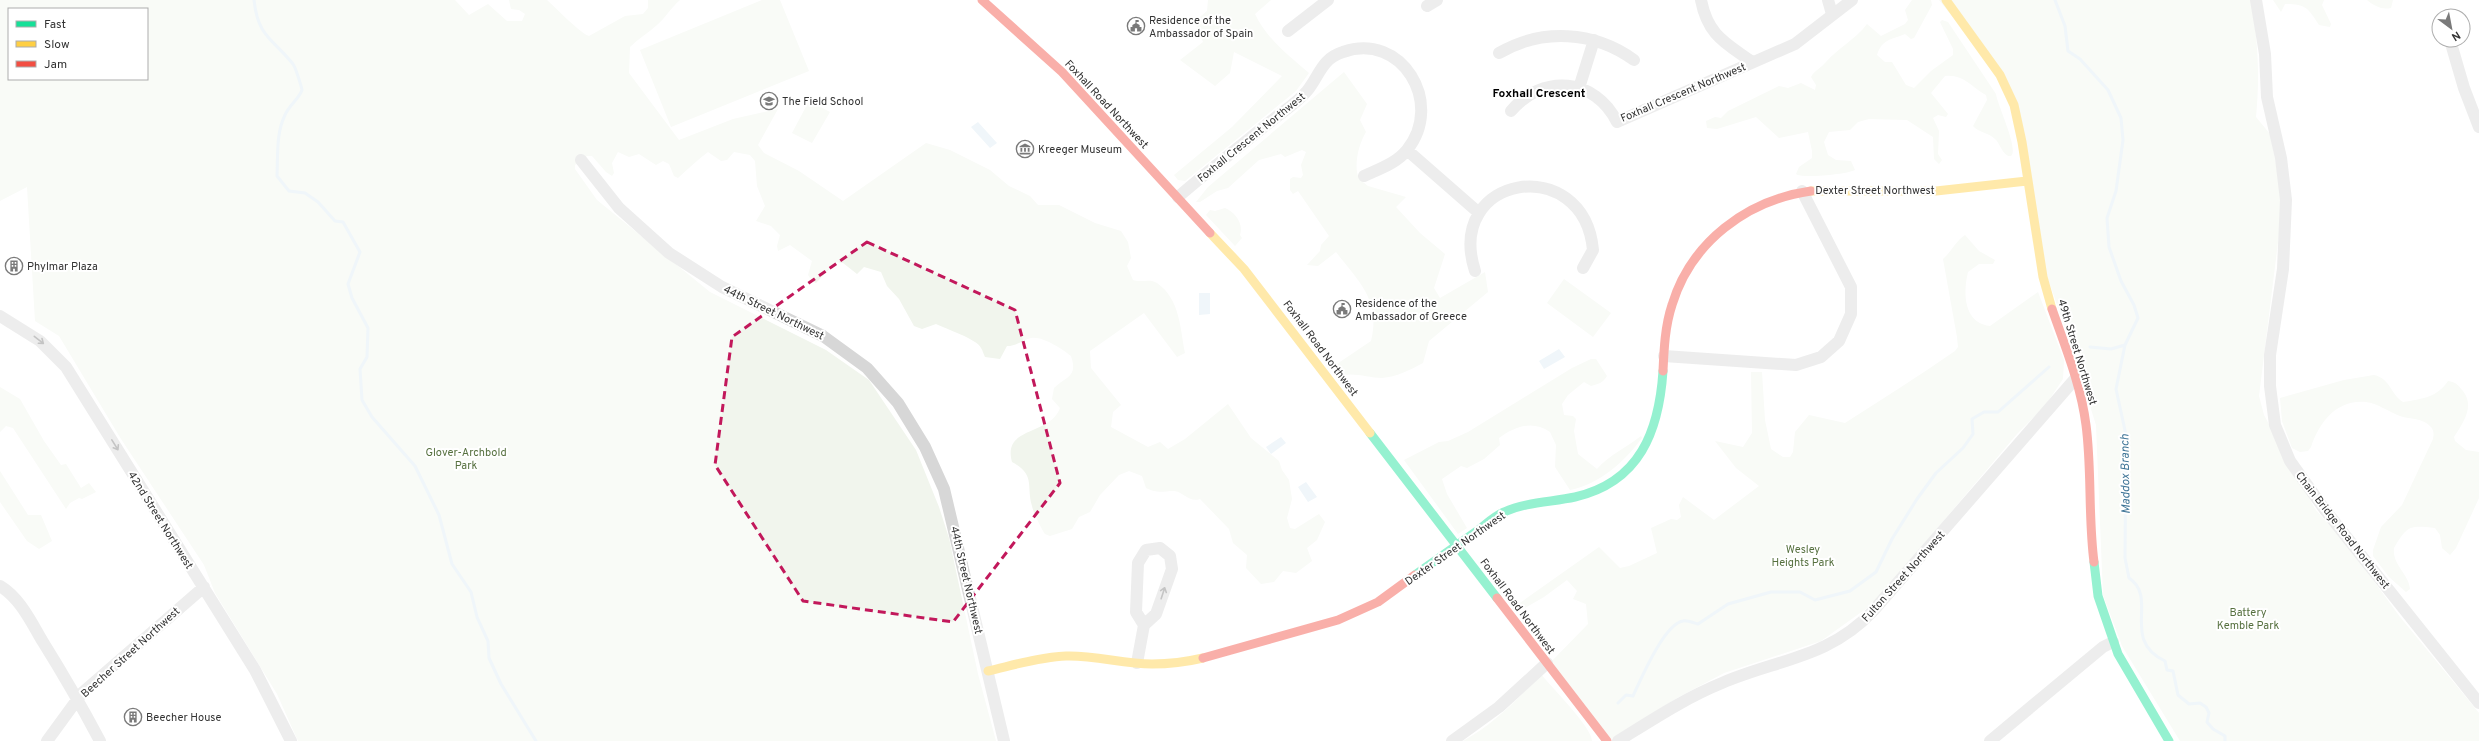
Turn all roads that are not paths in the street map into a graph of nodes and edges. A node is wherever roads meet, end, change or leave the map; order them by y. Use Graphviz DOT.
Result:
graph roads {
  1 [pos="982,0"];
  2 [pos="1328,0"];
  3 [pos="1701,0"];
  4 [pos="1828,0"];
  5 [pos="1852,0"];
  6 [pos="1946,0"];
  7 [pos="2256,0"];
  8 [pos="1832,14"];
  9 [pos="1288,31"];
  10 [pos="1594,40"];
  11 [pos="2452,48"];
  12 [pos="1500,53"];
  13 [pos="1634,60"];
  14 [pos="1752,62"];
  15 [pos="1579,88"];
  16 [pos="1511,111"];
  17 [pos="2479,127"];
  18 [pos="1407,150"];
  19 [pos="581,160"];
  20 [pos="1364,176"];
  21 [pos="2027,181"];
  22 [pos="1802,191"];
  23 [pos="1178,197"];
  24 [pos="1479,213"];
  25 [pos="1583,268"];
  26 [pos="1475,271"];
  27 [pos="3,317"];
  28 [pos="1664,356"];
  29 [pos="2075,379"];
  30 [pos="1456,544"];
  31 [pos="0,586"];
  32 [pos="204,587"];
  33 [pos="1144,625"];
  34 [pos="2113,642"];
  35 [pos="1137,663"];
  36 [pos="1547,663"];
  37 [pos="988,671"];
  38 [pos="78,698"];
  39 [pos="2479,703"];
  40 [pos="47,741"];
  41 [pos="100,741"];
  42 [pos="291,741"];
  43 [pos="1004,741"];
  44 [pos="1452,741"];
  45 [pos="1607,741"];
  46 [pos="1618,741"];
  47 [pos="1990,741"];
  48 [pos="2169,741"];
  1 -- 23 [label="street, Foxhall Road Northwest"];
  2 -- 9 [label="street"];
  3 -- 14 [label="street, Foxhall Crescent Northwest"];
  4 -- 8 [label="street"];
  5 -- 8 [label="street, Foxhall Crescent Northwest"];
  6 -- 21 [label="street, 49th Street Northwest"];
  7 -- 39 [label="street, Chain Bridge Road Northwest"];
  8 -- 14 [label="street, Foxhall Crescent Northwest"];
  10 -- 12 [label="street"];
  10 -- 13 [label="street"];
  10 -- 15 [label="street"];
  11 -- 17 [label="street"];
  14 -- 15 [label="street, Foxhall Crescent Northwest"];
  15 -- 16 [label="street, Foxhall Crescent Northwest"];
  18 -- 20 [label="street, Foxhall Crescent Northwest"];
  18 -- 23 [label="street, Foxhall Crescent Northwest"];
  18 -- 24 [label="street"];
  19 -- 37 [label="street, 44th Street Northwest"];
  21 -- 22 [label="street, Dexter Street Northwest"];
  21 -- 29 [label="street, 49th Street Northwest"];
  22 -- 28 [label="street, Dexter Street Northwest"];
  22 -- 28 [label="street"];
  23 -- 30 [label="street, Foxhall Road Northwest"];
  24 -- 25 [label="street"];
  24 -- 26 [label="street"];
  27 -- 32 [label="street, 42nd Street Northwest, one-way"];
  28 -- 30 [label="street, Dexter Street Northwest"];
  29 -- 34 [label="street, 49th Street Northwest"];
  29 -- 46 [label="street, Fulton Street Northwest"];
  30 -- 35 [label="street, Dexter Street Northwest"];
  30 -- 36 [label="street, Foxhall Road Northwest"];
  31 -- 38 [label="street"];
  32 -- 38 [label="street, Beecher Street Northwest"];
  32 -- 42 [label="street, 42nd Street Northwest"];
  33 -- 33 [label="street, one-way"];
  33 -- 35 [label="street"];
  34 -- 47 [label="street"];
  34 -- 48 [label="street, 49th Street Northwest"];
  35 -- 37 [label="street, Dexter Street Northwest"];
  36 -- 44 [label="street"];
  36 -- 45 [label="street, Foxhall Road Northwest"];
  37 -- 43 [label="street, 44th Street Northwest"];
  38 -- 40 [label="street, Beecher Street Northwest"];
  38 -- 41 [label="street"];
}
